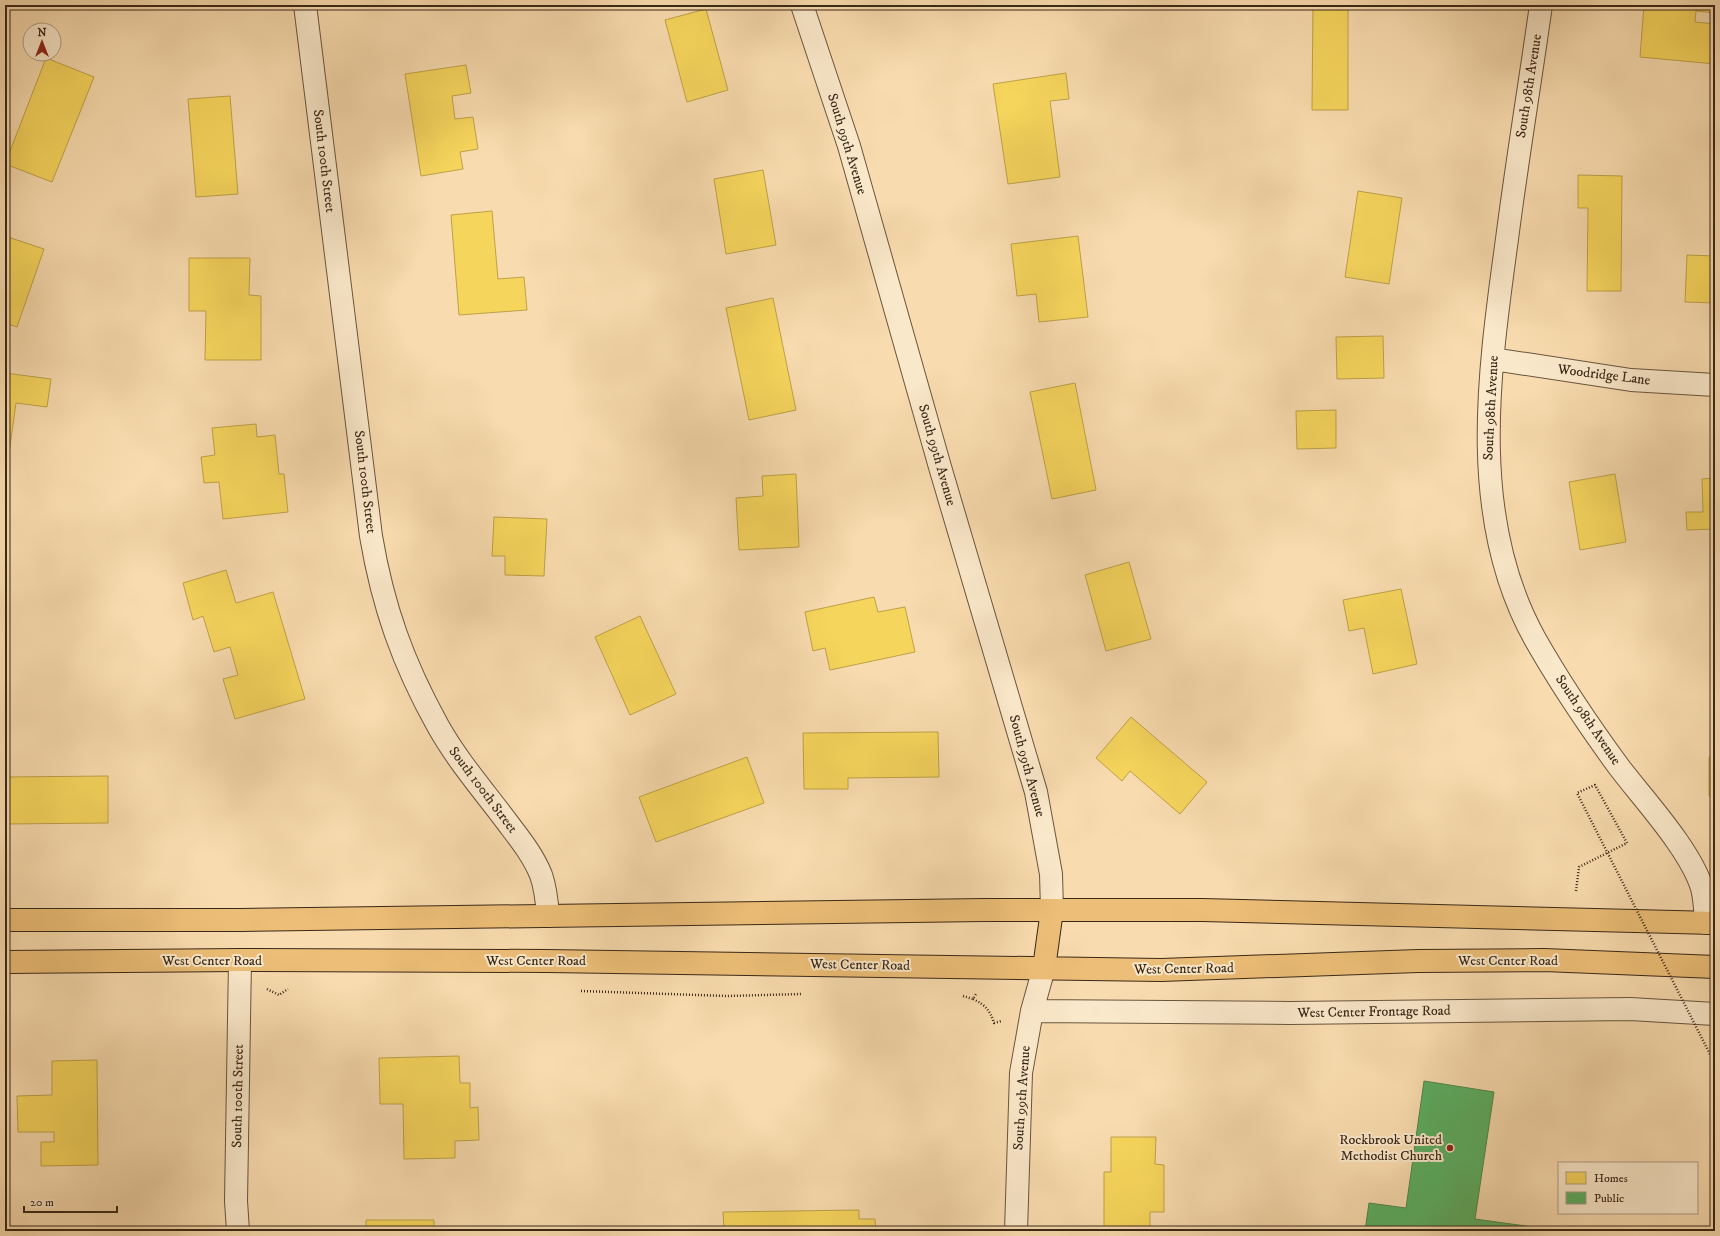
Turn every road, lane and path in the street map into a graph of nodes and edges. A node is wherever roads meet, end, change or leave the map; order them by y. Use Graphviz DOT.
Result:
graph roads {
  1 [pos="305,5"];
  2 [pos="802,5"];
  3 [pos="1541,5"];
  4 [pos="1493,359"];
  5 [pos="1715,385"];
  6 [pos="1576,890"];
  7 [pos="1052,910"];
  8 [pos="548,916"];
  9 [pos="5,920"];
  10 [pos="1711,923"];
  11 [pos="240,960"];
  12 [pos="5,962"];
  13 [pos="1715,967"];
  14 [pos="1044,968"];
  15 [pos="1032,1011"];
  16 [pos="1715,1014"];
  17 [pos="1715,1064"];
  18 [pos="238,1231"];
  19 [pos="1016,1231"];
  1 -- 8 [label="street, South 100th Street"];
  2 -- 7 [label="street, South 99th Avenue"];
  3 -- 4 [label="street, South 98th Avenue"];
  4 -- 5 [label="street, Woodridge Lane"];
  4 -- 10 [label="street, South 98th Avenue"];
  6 -- 17 [label="path, bridge"];
  7 -- 8 [label="main road"];
  7 -- 10 [label="main road"];
  7 -- 14 [label="main road"];
  8 -- 9 [label="main road"];
  11 -- 12 [label="main road, West Center Road"];
  11 -- 14 [label="main road, West Center Road"];
  11 -- 18 [label="street, South 100th Street"];
  13 -- 14 [label="main road, West Center Road"];
  14 -- 15 [label="street, South 99th Avenue"];
  15 -- 16 [label="street, West Center Frontage Road"];
  15 -- 19 [label="street, South 99th Avenue"];
}
